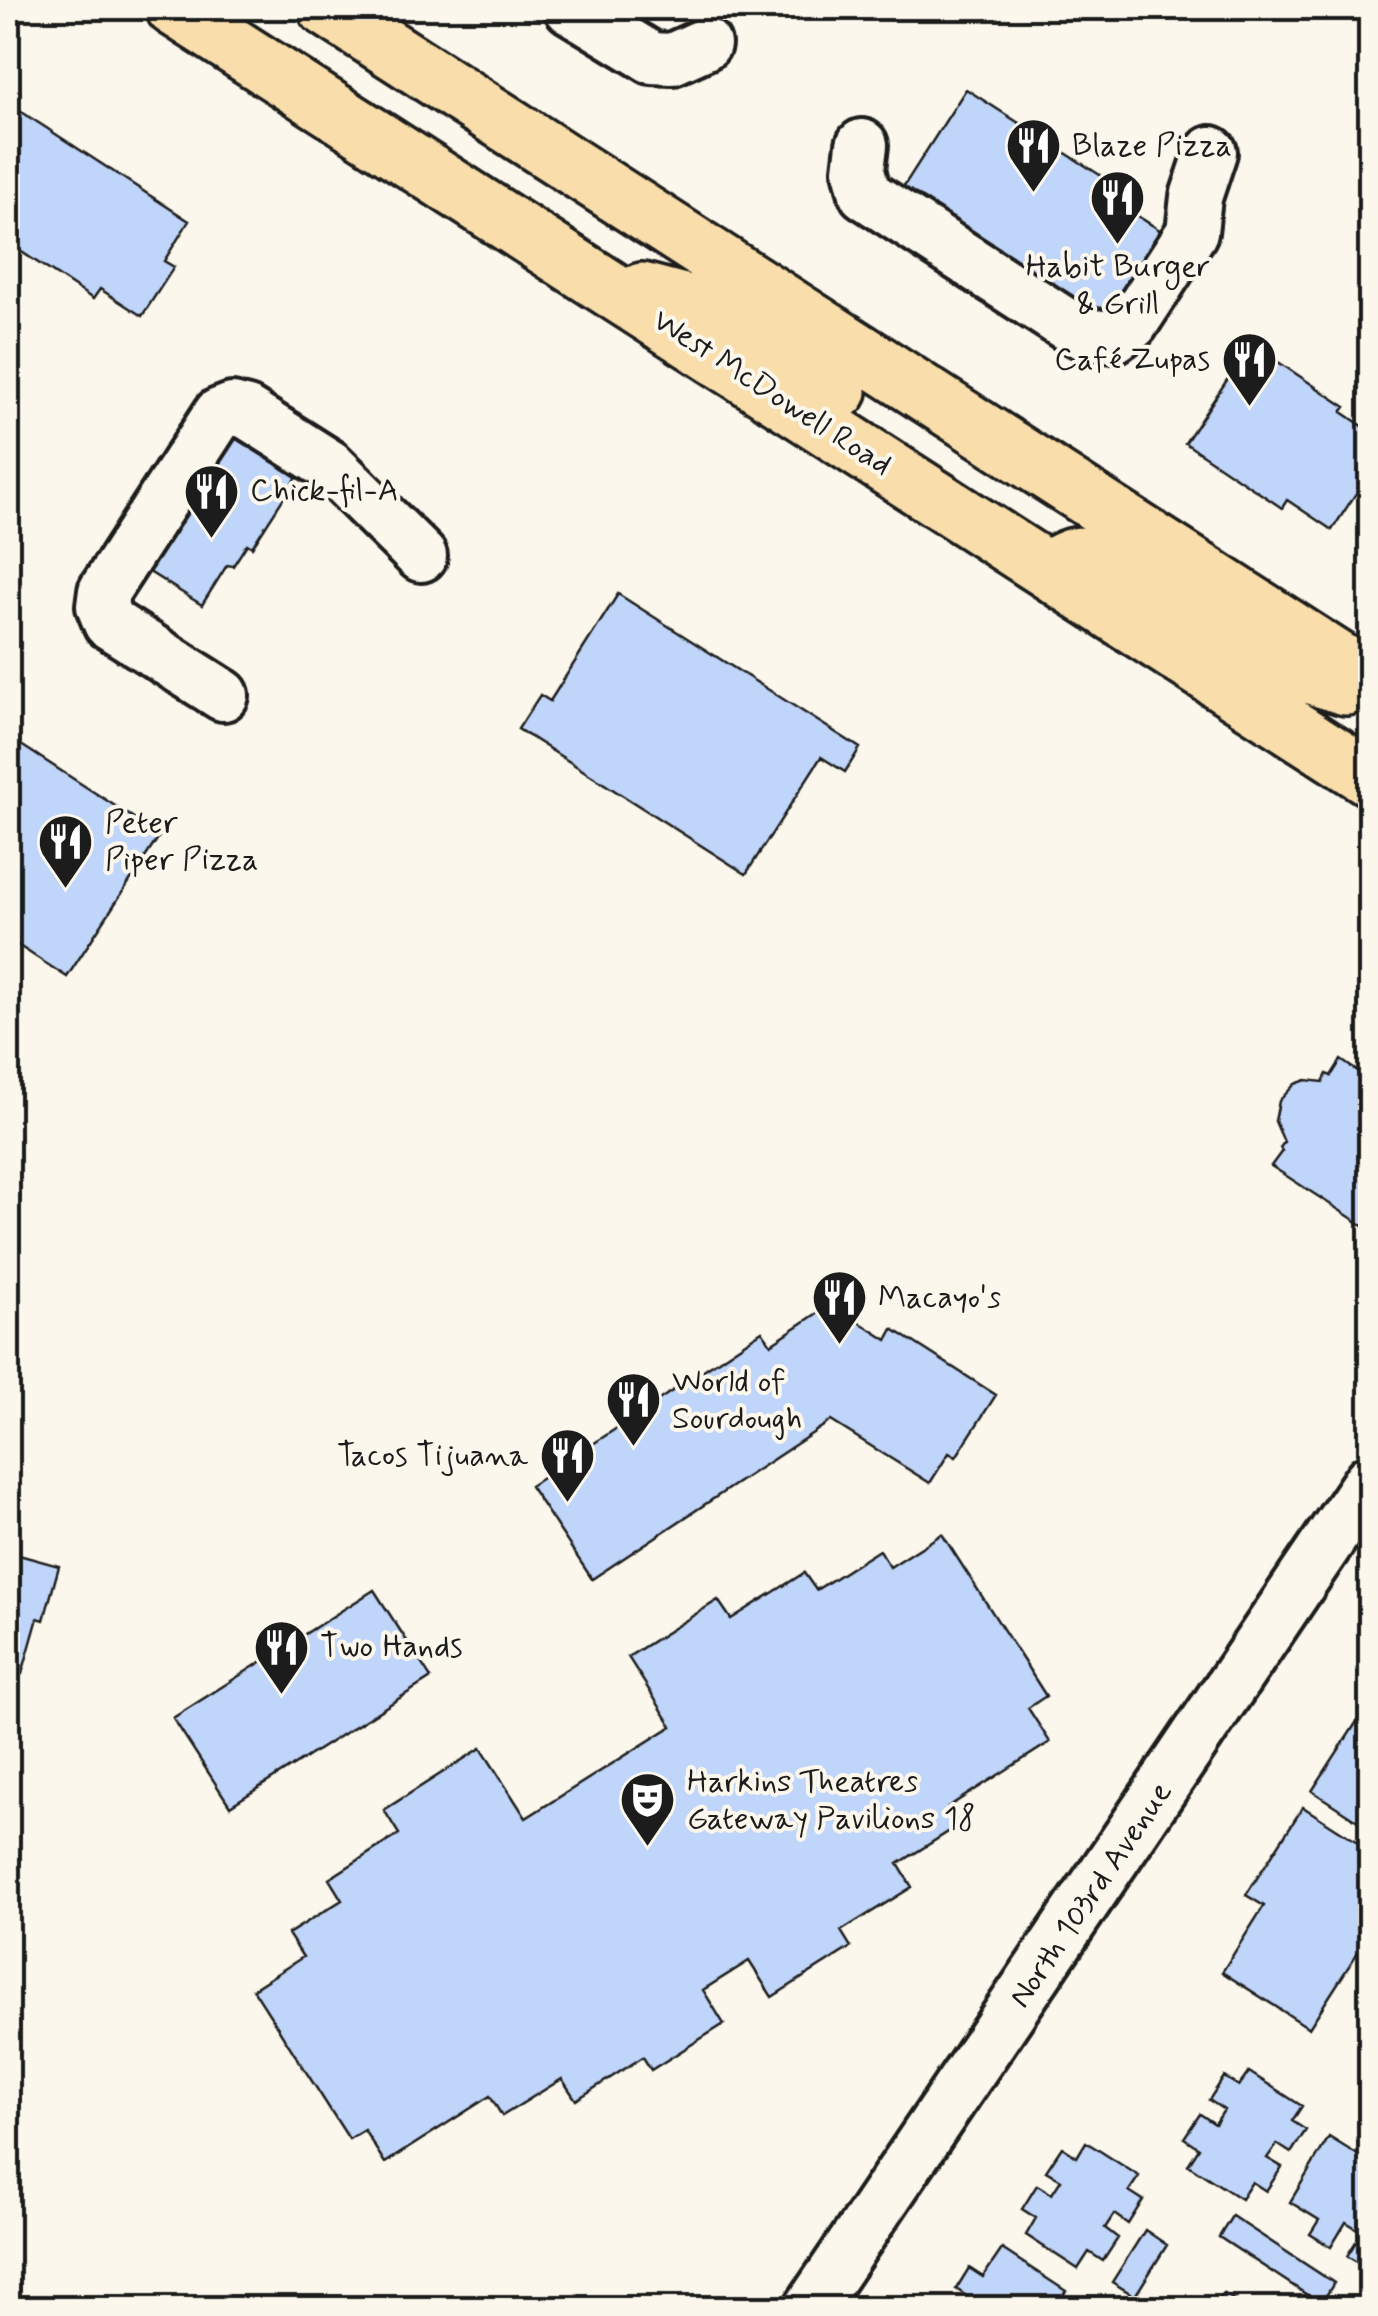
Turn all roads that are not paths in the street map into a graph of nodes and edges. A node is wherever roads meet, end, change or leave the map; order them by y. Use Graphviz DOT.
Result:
graph roads {
  1 [pos="174,8"];
  2 [pos="326,8"];
  3 [pos="570,8"];
  4 [pos="706,44"];
  5 [pos="862,145"];
  6 [pos="1211,152"];
  7 [pos="595,279"];
  8 [pos="1084,497"];
  9 [pos="421,556"];
  10 [pos="1048,570"];
  11 [pos="1370,680"];
  12 [pos="224,695"];
  13 [pos="1370,696"];
  14 [pos="1370,778"];
  15 [pos="1370,1480"];
  16 [pos="810,2308"];
  1 -- 7 [label="main road, West McDowell Road"];
  2 -- 8 [label="main road"];
  3 -- 4 [label="street"];
  5 -- 6 [label="street"];
  7 -- 8 [label="main road"];
  7 -- 10 [label="main road, West McDowell Road"];
  8 -- 11 [label="main road"];
  9 -- 12 [label="street"];
  10 -- 13 [label="main road"];
  10 -- 14 [label="main road, West McDowell Road"];
  15 -- 16 [label="street, North 103rd Avenue"];
}
